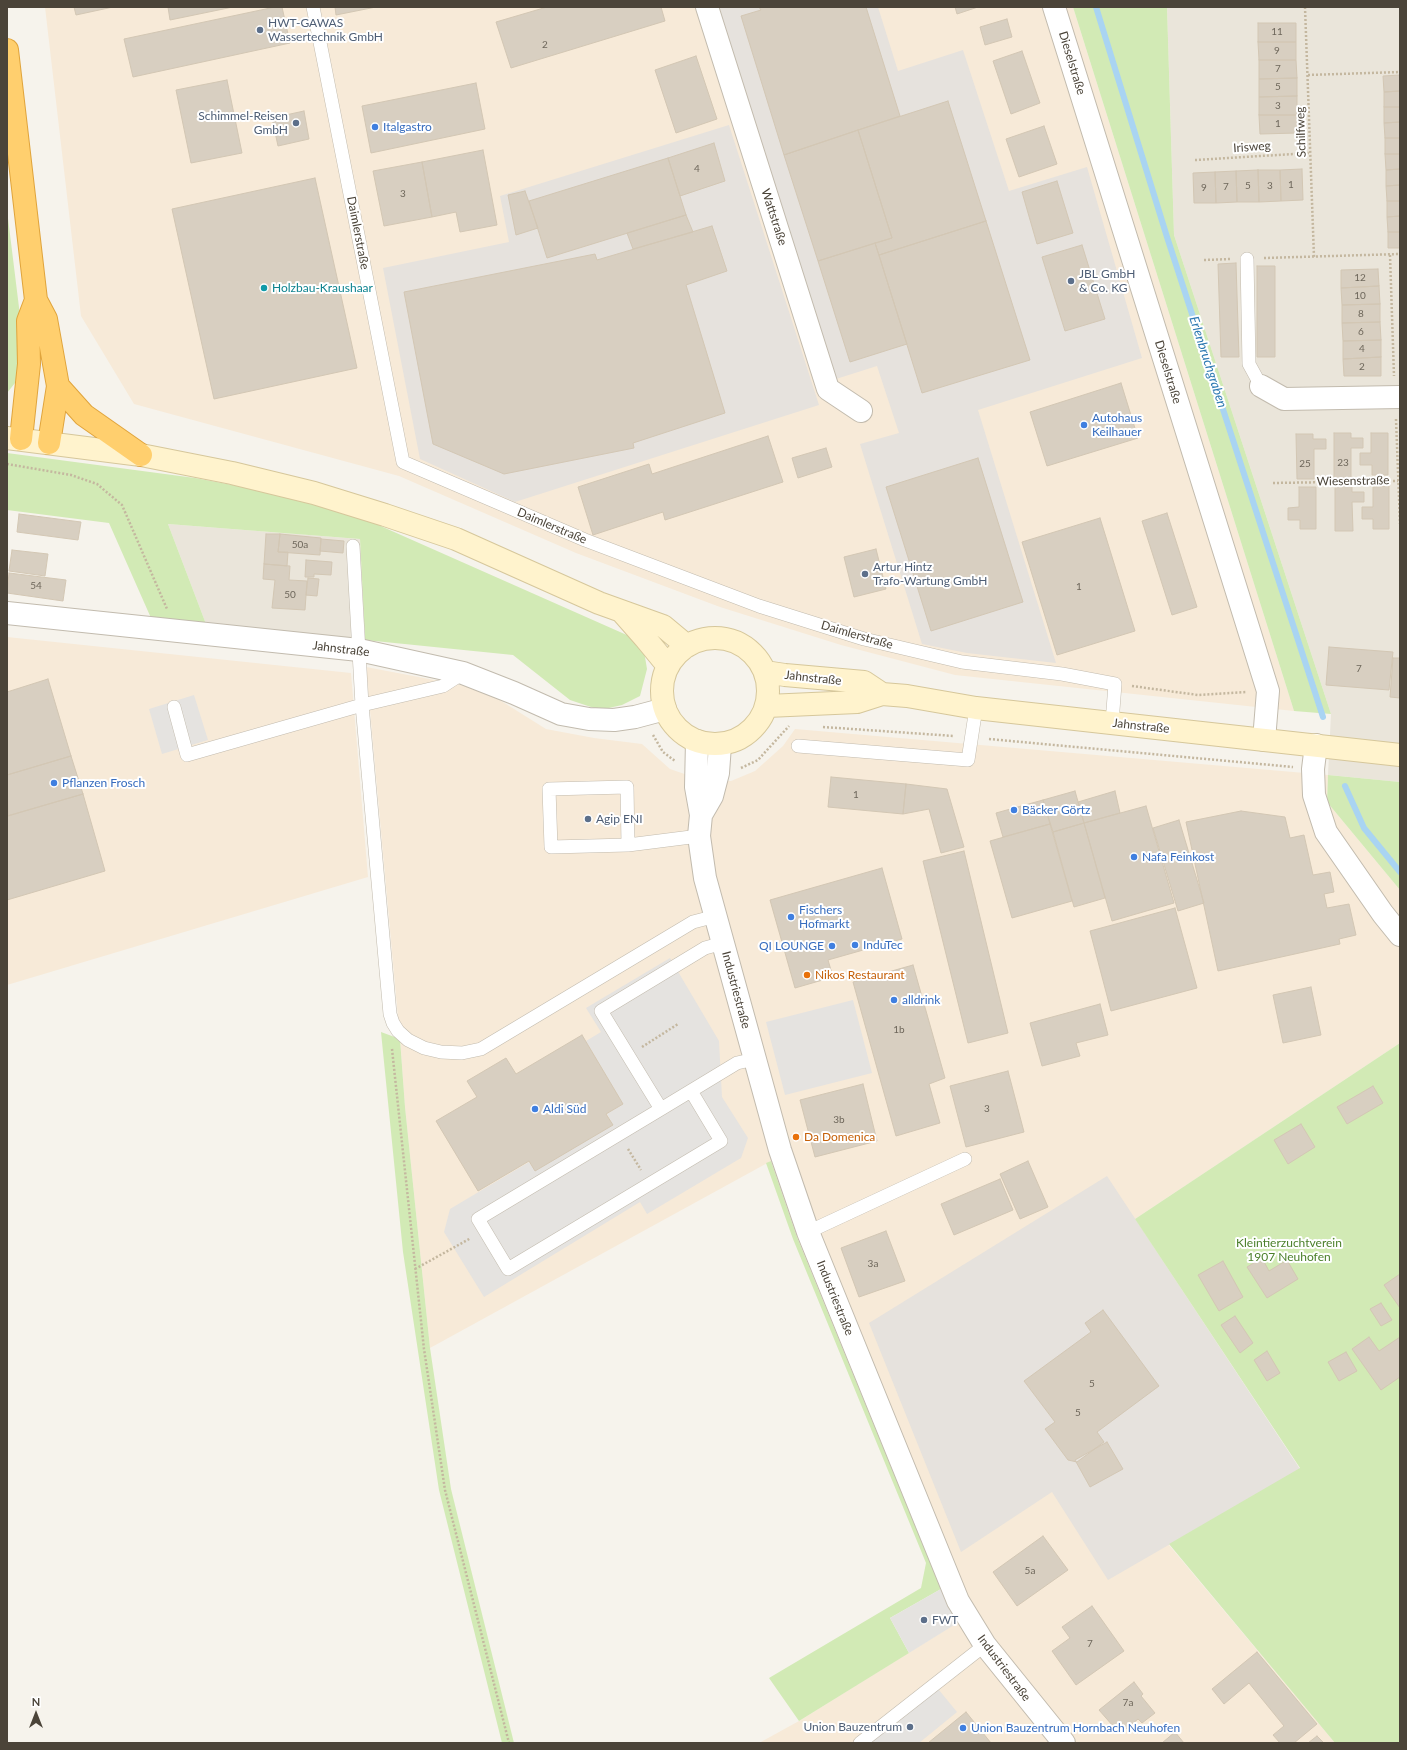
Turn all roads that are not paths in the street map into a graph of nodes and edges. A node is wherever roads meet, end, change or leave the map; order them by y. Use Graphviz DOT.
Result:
graph roads {
  1 [pos="313,7"];
  2 [pos="708,7"];
  3 [pos="1054,7"];
  4 [pos="7,50"];
  5 [pos="1247,259"];
  6 [pos="36,300"];
  7 [pos="58,386"];
  8 [pos="1261,386"];
  9 [pos="1397,397"];
  10 [pos="861,410"];
  11 [pos="14,438"];
  12 [pos="49,443"];
  13 [pos="141,455"];
  14 [pos="352,546"];
  15 [pos="7,612"];
  16 [pos="622,612"];
  17 [pos="687,646"];
  18 [pos="359,650"];
  19 [pos="668,666"];
  20 [pos="765,672"];
  21 [pos="463,673"];
  22 [pos="882,694"];
  23 [pos="362,705"];
  24 [pos="767,706"];
  25 [pos="174,707"];
  26 [pos="976,708"];
  27 [pos="665,709"];
  28 [pos="1112,723"];
  29 [pos="1264,740"];
  30 [pos="697,741"];
  31 [pos="720,745"];
  32 [pos="1316,745"];
  33 [pos="798,746"];
  34 [pos="1400,755"];
  35 [pos="701,815"];
  36 [pos="699,836"];
  37 [pos="628,844"];
  38 [pos="716,916"];
  39 [pos="1400,934"];
  40 [pos="723,943"];
  41 [pos="755,1059"];
  42 [pos="691,1091"];
  43 [pos="661,1109"];
  44 [pos="966,1159"];
  45 [pos="808,1232"];
  46 [pos="985,1645"];
  47 [pos="860,1743"];
  48 [pos="1064,1743"];
  1 -- 28 [label="lane, Daimlerstraße"];
  2 -- 10 [label="street, Wattstraße"];
  3 -- 29 [label="street, Dieselstraße"];
  4 -- 6 [label="highway"];
  5 -- 8 [label="lane"];
  6 -- 7 [label="highway"];
  6 -- 11 [label="highway"];
  7 -- 12 [label="highway"];
  7 -- 13 [label="highway"];
  8 -- 9 [label="street"];
  11 -- 12 [label="street"];
  12 -- 13 [label="street"];
  13 -- 16 [label="street"];
  14 -- 18 [label="lane"];
  15 -- 18 [label="street, Jahnstraße"];
  16 -- 17 [label="street"];
  16 -- 19 [label="street"];
  17 -- 19 [label="street"];
  17 -- 20 [label="street"];
  18 -- 21 [label="street, Jahnstraße"];
  18 -- 23 [label="lane"];
  19 -- 27 [label="street"];
  20 -- 22 [label="street, Jahnstraße"];
  20 -- 24 [label="street"];
  21 -- 23 [label="lane"];
  21 -- 27 [label="street, Jahnstraße"];
  22 -- 24 [label="street, Jahnstraße"];
  22 -- 26 [label="street, Jahnstraße"];
  23 -- 25 [label="lane"];
  23 -- 38 [label="lane"];
  24 -- 31 [label="street"];
  26 -- 28 [label="street, Jahnstraße"];
  26 -- 33 [label="lane"];
  27 -- 30 [label="street"];
  28 -- 29 [label="street, Jahnstraße"];
  29 -- 32 [label="street, Jahnstraße"];
  30 -- 31 [label="street"];
  30 -- 35 [label="street, Industriestraße"];
  31 -- 35 [label="street, Industriestraße"];
  32 -- 34 [label="street, Jahnstraße"];
  32 -- 39 [label="street"];
  35 -- 36 [label="street, Industriestraße"];
  36 -- 37 [label="lane"];
  36 -- 38 [label="street, Industriestraße"];
  37 -- 37 [label="lane"];
  38 -- 40 [label="street, Industriestraße"];
  40 -- 41 [label="street, Industriestraße"];
  40 -- 43 [label="lane"];
  41 -- 42 [label="lane"];
  41 -- 45 [label="street, Industriestraße"];
  42 -- 43 [label="lane"];
  42 -- 43 [label="lane"];
  44 -- 45 [label="lane"];
  45 -- 46 [label="street, Industriestraße"];
  46 -- 47 [label="lane"];
  46 -- 48 [label="street, Industriestraße"];
}
